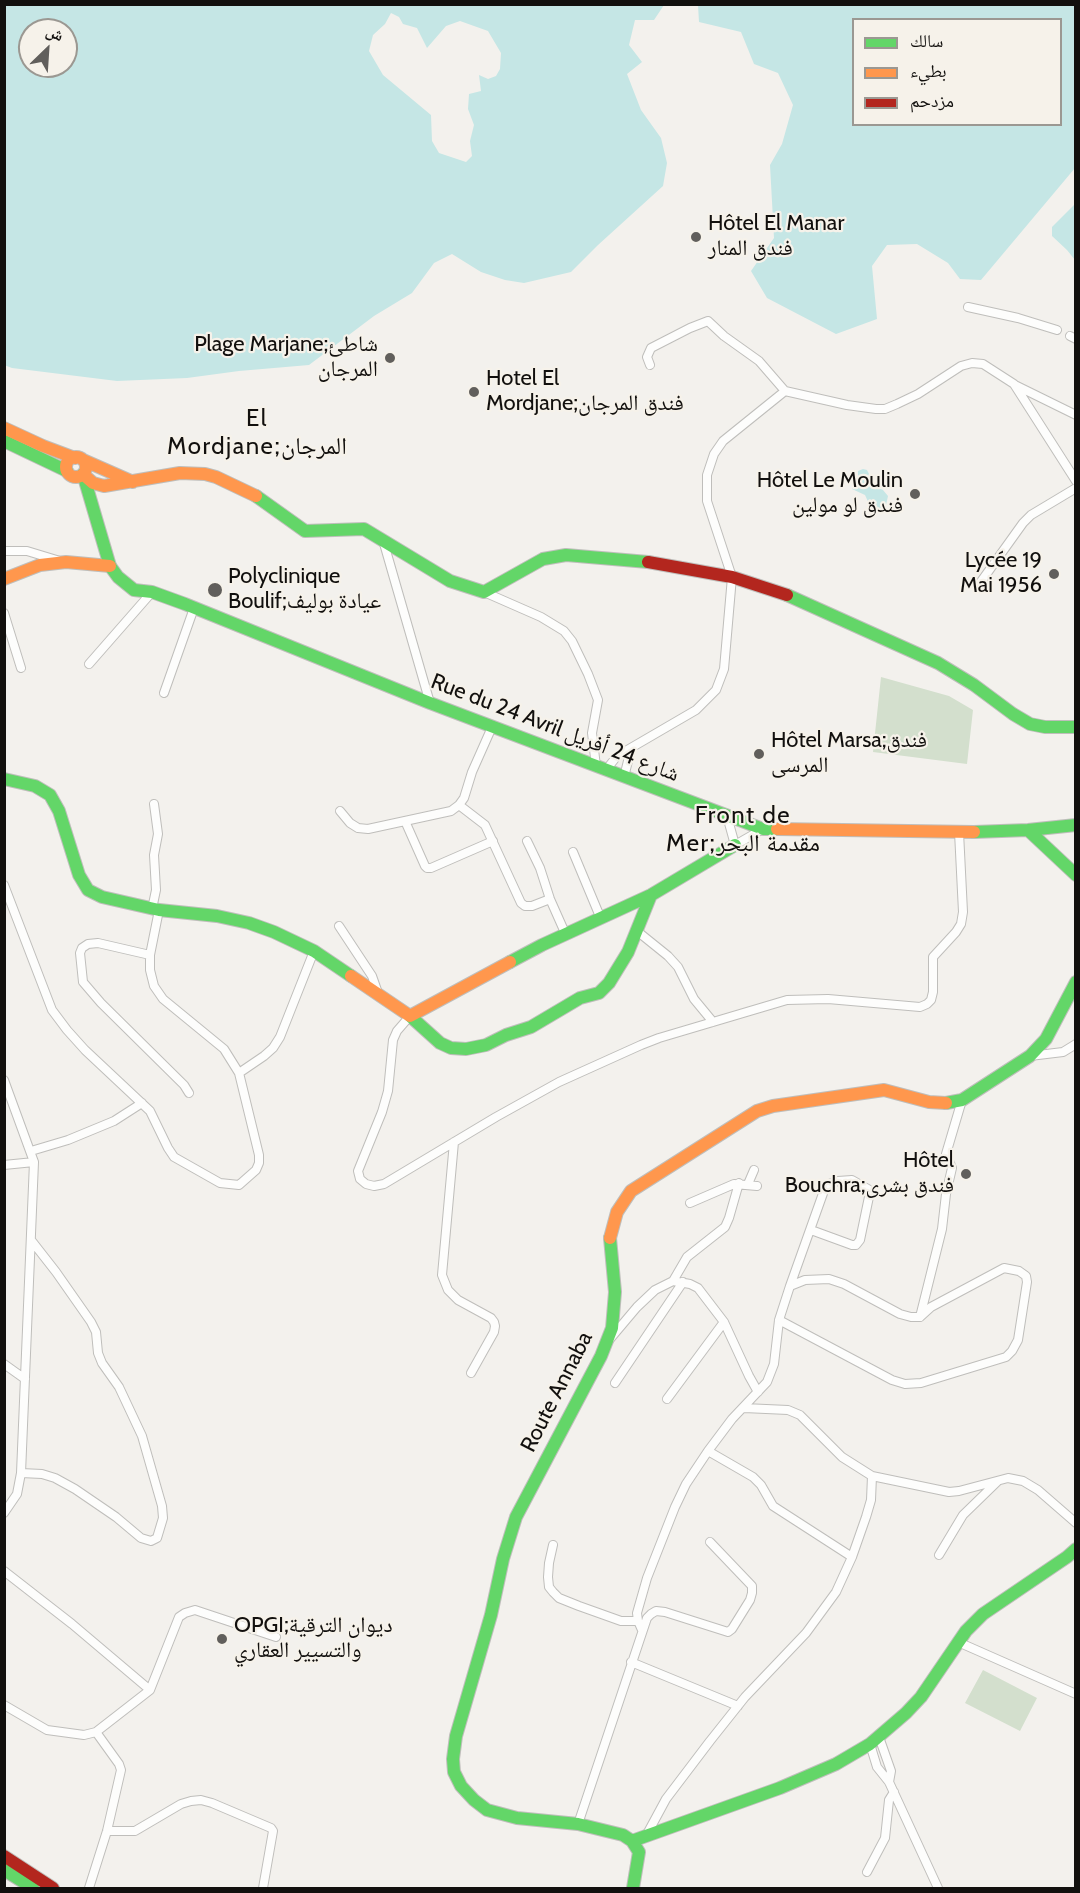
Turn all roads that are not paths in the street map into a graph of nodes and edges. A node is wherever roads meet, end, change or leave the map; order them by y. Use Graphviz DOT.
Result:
graph roads {
  1 [pos="968,307"];
  2 [pos="1057,330"];
  3 [pos="650,365"];
  4 [pos="1014,384"];
  5 [pos="784,391"];
  6 [pos="1076,416"];
  7 [pos="4,428"];
  8 [pos="4,441"];
  9 [pos="79,459"];
  10 [pos="69,473"];
  11 [pos="83,474"];
  12 [pos="1076,481"];
  13 [pos="134,482"];
  14 [pos="1076,488"];
  15 [pos="92,503"];
  16 [pos="382,540"];
  17 [pos="4,552"];
  18 [pos="66,562"];
  19 [pos="110,566"];
  20 [pos="732,577"];
  21 [pos="4,579"];
  22 [pos="980,583"];
  23 [pos="152,592"];
  24 [pos="484,592"];
  25 [pos="194,608"];
  26 [pos="4,613"];
  27 [pos="89,664"];
  28 [pos="21,668"];
  29 [pos="164,693"];
  30 [pos="430,703"];
  31 [pos="492,727"];
  32 [pos="1076,727"];
  33 [pos="631,749"];
  34 [pos="601,768"];
  35 [pos="624,777"];
  36 [pos="4,779"];
  37 [pos="154,804"];
  38 [pos="459,805"];
  39 [pos="340,811"];
  40 [pos="726,816"];
  41 [pos="405,821"];
  42 [pos="1076,825"];
  43 [pos="763,829"];
  44 [pos="1028,830"];
  45 [pos="959,832"];
  46 [pos="527,841"];
  47 [pos="493,842"];
  48 [pos="735,845"];
  49 [pos="573,852"];
  50 [pos="1076,874"];
  51 [pos="4,885"];
  52 [pos="651,895"];
  53 [pos="550,899"];
  54 [pos="156,910"];
  55 [pos="600,919"];
  56 [pos="339,926"];
  57 [pos="637,932"];
  58 [pos="566,934"];
  59 [pos="314,951"];
  60 [pos="150,955"];
  61 [pos="1076,982"];
  62 [pos="378,993"];
  63 [pos="410,1016"];
  64 [pos="713,1022"];
  65 [pos="1076,1044"];
  66 [pos="1030,1056"];
  67 [pos="239,1073"];
  68 [pos="4,1080"];
  69 [pos="189,1093"];
  70 [pos="962,1100"];
  71 [pos="142,1103"];
  72 [pos="454,1142"];
  73 [pos="31,1151"];
  74 [pos="34,1162"];
  75 [pos="4,1165"];
  76 [pos="754,1170"];
  77 [pos="743,1183"];
  78 [pos="757,1186"];
  79 [pos="690,1203"];
  80 [pos="811,1230"];
  81 [pos="31,1240"];
  82 [pos="678,1282"];
  83 [pos="789,1286"];
  84 [pos="920,1317"];
  85 [pos="779,1320"];
  86 [pos="724,1322"];
  87 [pos="607,1343"];
  88 [pos="4,1364"];
  89 [pos="471,1373"];
  90 [pos="25,1379"];
  91 [pos="615,1383"];
  92 [pos="758,1392"];
  93 [pos="667,1399"];
  94 [pos="744,1408"];
  95 [pos="708,1451"];
  96 [pos="21,1473"];
  97 [pos="872,1476"];
  98 [pos="1000,1480"];
  99 [pos="4,1513"];
  100 [pos="1076,1523"];
  101 [pos="710,1542"];
  102 [pos="554,1545"];
  103 [pos="1076,1549"];
  104 [pos="939,1555"];
  105 [pos="852,1557"];
  106 [pos="4,1571"];
  107 [pos="640,1626"];
  108 [pos="276,1637"];
  109 [pos="958,1642"];
  110 [pos="631,1662"];
  111 [pos="150,1690"];
  112 [pos="1076,1694"];
  113 [pos="4,1705"];
  114 [pos="738,1706"];
  115 [pos="96,1732"];
  116 [pos="875,1740"];
  117 [pos="894,1792"];
  118 [pos="578,1824"];
  119 [pos="107,1831"];
  120 [pos="645,1838"];
  121 [pos="632,1841"];
  122 [pos="4,1857"];
  123 [pos="4,1870"];
  124 [pos="867,1872"];
  125 [pos="33,1888"];
  126 [pos="53,1888"];
  127 [pos="89,1888"];
  128 [pos="263,1888"];
  129 [pos="633,1888"];
  130 [pos="938,1888"];
  1 -- 2 [label="street"];
  3 -- 5 [label="street"];
  4 -- 5 [label="street"];
  4 -- 6 [label="street"];
  4 -- 12 [label="street"];
  5 -- 20 [label="street"];
  7 -- 9 [label="street"];
  8 -- 10 [label="street"];
  9 -- 10 [label="street"];
  9 -- 11 [label="street"];
  9 -- 13 [label="street"];
  10 -- 11 [label="street"];
  10 -- 15 [label="street"];
  11 -- 13 [label="street"];
  11 -- 15 [label="street, Rue du 24 Avril شارع 24 أفريل"];
  13 -- 16 [label="street"];
  14 -- 22 [label="street"];
  15 -- 19 [label="street, Rue du 24 Avril شارع 24 أفريل"];
  16 -- 24 [label="street"];
  16 -- 30 [label="street"];
  17 -- 18 [label="street"];
  18 -- 19 [label="street"];
  18 -- 21 [label="street"];
  19 -- 23 [label="street, Rue du 24 Avril شارع 24 أفريل"];
  20 -- 24 [label="street"];
  20 -- 32 [label="street"];
  20 -- 33 [label="street"];
  23 -- 25 [label="street, Rue du 24 Avril شارع 24 أفريل"];
  23 -- 27 [label="street"];
  24 -- 34 [label="street"];
  25 -- 29 [label="street"];
  25 -- 30 [label="street, Rue du 24 Avril شارع 24 أفريل"];
  26 -- 28 [label="street"];
  30 -- 31 [label="street, Rue du 24 Avril شارع 24 أفريل"];
  31 -- 34 [label="street, Rue du 24 Avril شارع 24 أفريل"];
  31 -- 38 [label="street"];
  33 -- 34 [label="street"];
  33 -- 35 [label="street"];
  34 -- 35 [label="street, Rue du 24 Avril شارع 24 أفريل"];
  35 -- 40 [label="street, Rue du 24 Avril شارع 24 أفريل"];
  36 -- 54 [label="street"];
  37 -- 54 [label="street"];
  38 -- 41 [label="street"];
  38 -- 47 [label="street"];
  39 -- 41 [label="street"];
  40 -- 43 [label="street, Rue du 24 Avril شارع 24 أفريل"];
  40 -- 48 [label="street"];
  41 -- 47 [label="street"];
  42 -- 44 [label="street, Rue du 24 Avril شارع 24 أفريل"];
  43 -- 45 [label="street, Rue du 24 Avril شارع 24 أفريل"];
  43 -- 48 [label="street"];
  44 -- 45 [label="street, Rue du 24 Avril شارع 24 أفريل"];
  44 -- 50 [label="street"];
  45 -- 64 [label="street"];
  46 -- 53 [label="street"];
  47 -- 53 [label="street"];
  48 -- 52 [label="street"];
  49 -- 55 [label="street"];
  51 -- 71 [label="street"];
  52 -- 55 [label="street"];
  52 -- 57 [label="street"];
  53 -- 58 [label="street"];
  54 -- 59 [label="street"];
  54 -- 60 [label="street"];
  55 -- 58 [label="street"];
  56 -- 62 [label="street"];
  57 -- 63 [label="street"];
  57 -- 64 [label="street"];
  58 -- 63 [label="street"];
  59 -- 62 [label="street"];
  59 -- 67 [label="street"];
  60 -- 67 [label="street"];
  60 -- 69 [label="street"];
  61 -- 66 [label="street, Route Annaba"];
  62 -- 63 [label="street"];
  63 -- 72 [label="street"];
  64 -- 72 [label="street"];
  65 -- 66 [label="street"];
  66 -- 70 [label="street, Route Annaba"];
  67 -- 71 [label="street"];
  68 -- 73 [label="street"];
  70 -- 84 [label="street"];
  70 -- 87 [label="street, Route Annaba"];
  71 -- 73 [label="street"];
  72 -- 89 [label="street"];
  73 -- 74 [label="street"];
  74 -- 75 [label="street"];
  74 -- 81 [label="street"];
  76 -- 77 [label="street"];
  77 -- 78 [label="street"];
  77 -- 79 [label="street"];
  77 -- 82 [label="street"];
  80 -- 80 [label="street"];
  80 -- 83 [label="street"];
  81 -- 90 [label="street"];
  81 -- 96 [label="street"];
  82 -- 86 [label="street"];
  82 -- 87 [label="street"];
  82 -- 91 [label="street"];
  83 -- 84 [label="street"];
  83 -- 85 [label="street"];
  84 -- 85 [label="street"];
  85 -- 92 [label="street"];
  86 -- 92 [label="street"];
  86 -- 93 [label="street"];
  87 -- 118 [label="street, Route Annaba"];
  88 -- 90 [label="street"];
  90 -- 96 [label="street"];
  92 -- 94 [label="street"];
  94 -- 95 [label="street"];
  94 -- 97 [label="street"];
  95 -- 105 [label="street"];
  95 -- 107 [label="street"];
  96 -- 99 [label="street"];
  97 -- 98 [label="street"];
  97 -- 105 [label="street"];
  98 -- 100 [label="street"];
  98 -- 104 [label="street"];
  101 -- 107 [label="street"];
  102 -- 107 [label="street"];
  103 -- 109 [label="street"];
  105 -- 114 [label="street"];
  106 -- 111 [label="street"];
  107 -- 110 [label="street"];
  108 -- 111 [label="street"];
  109 -- 112 [label="street"];
  109 -- 116 [label="street"];
  110 -- 114 [label="street"];
  110 -- 118 [label="street"];
  111 -- 115 [label="street"];
  113 -- 115 [label="street"];
  114 -- 120 [label="street"];
  115 -- 119 [label="street"];
  116 -- 117 [label="street"];
  116 -- 120 [label="street"];
  117 -- 124 [label="street"];
  117 -- 130 [label="street"];
  118 -- 121 [label="street, Route Annaba"];
  119 -- 127 [label="street"];
  119 -- 128 [label="street"];
  120 -- 121 [label="street"];
  121 -- 129 [label="street"];
  122 -- 126 [label="street"];
  123 -- 125 [label="street"];
}
